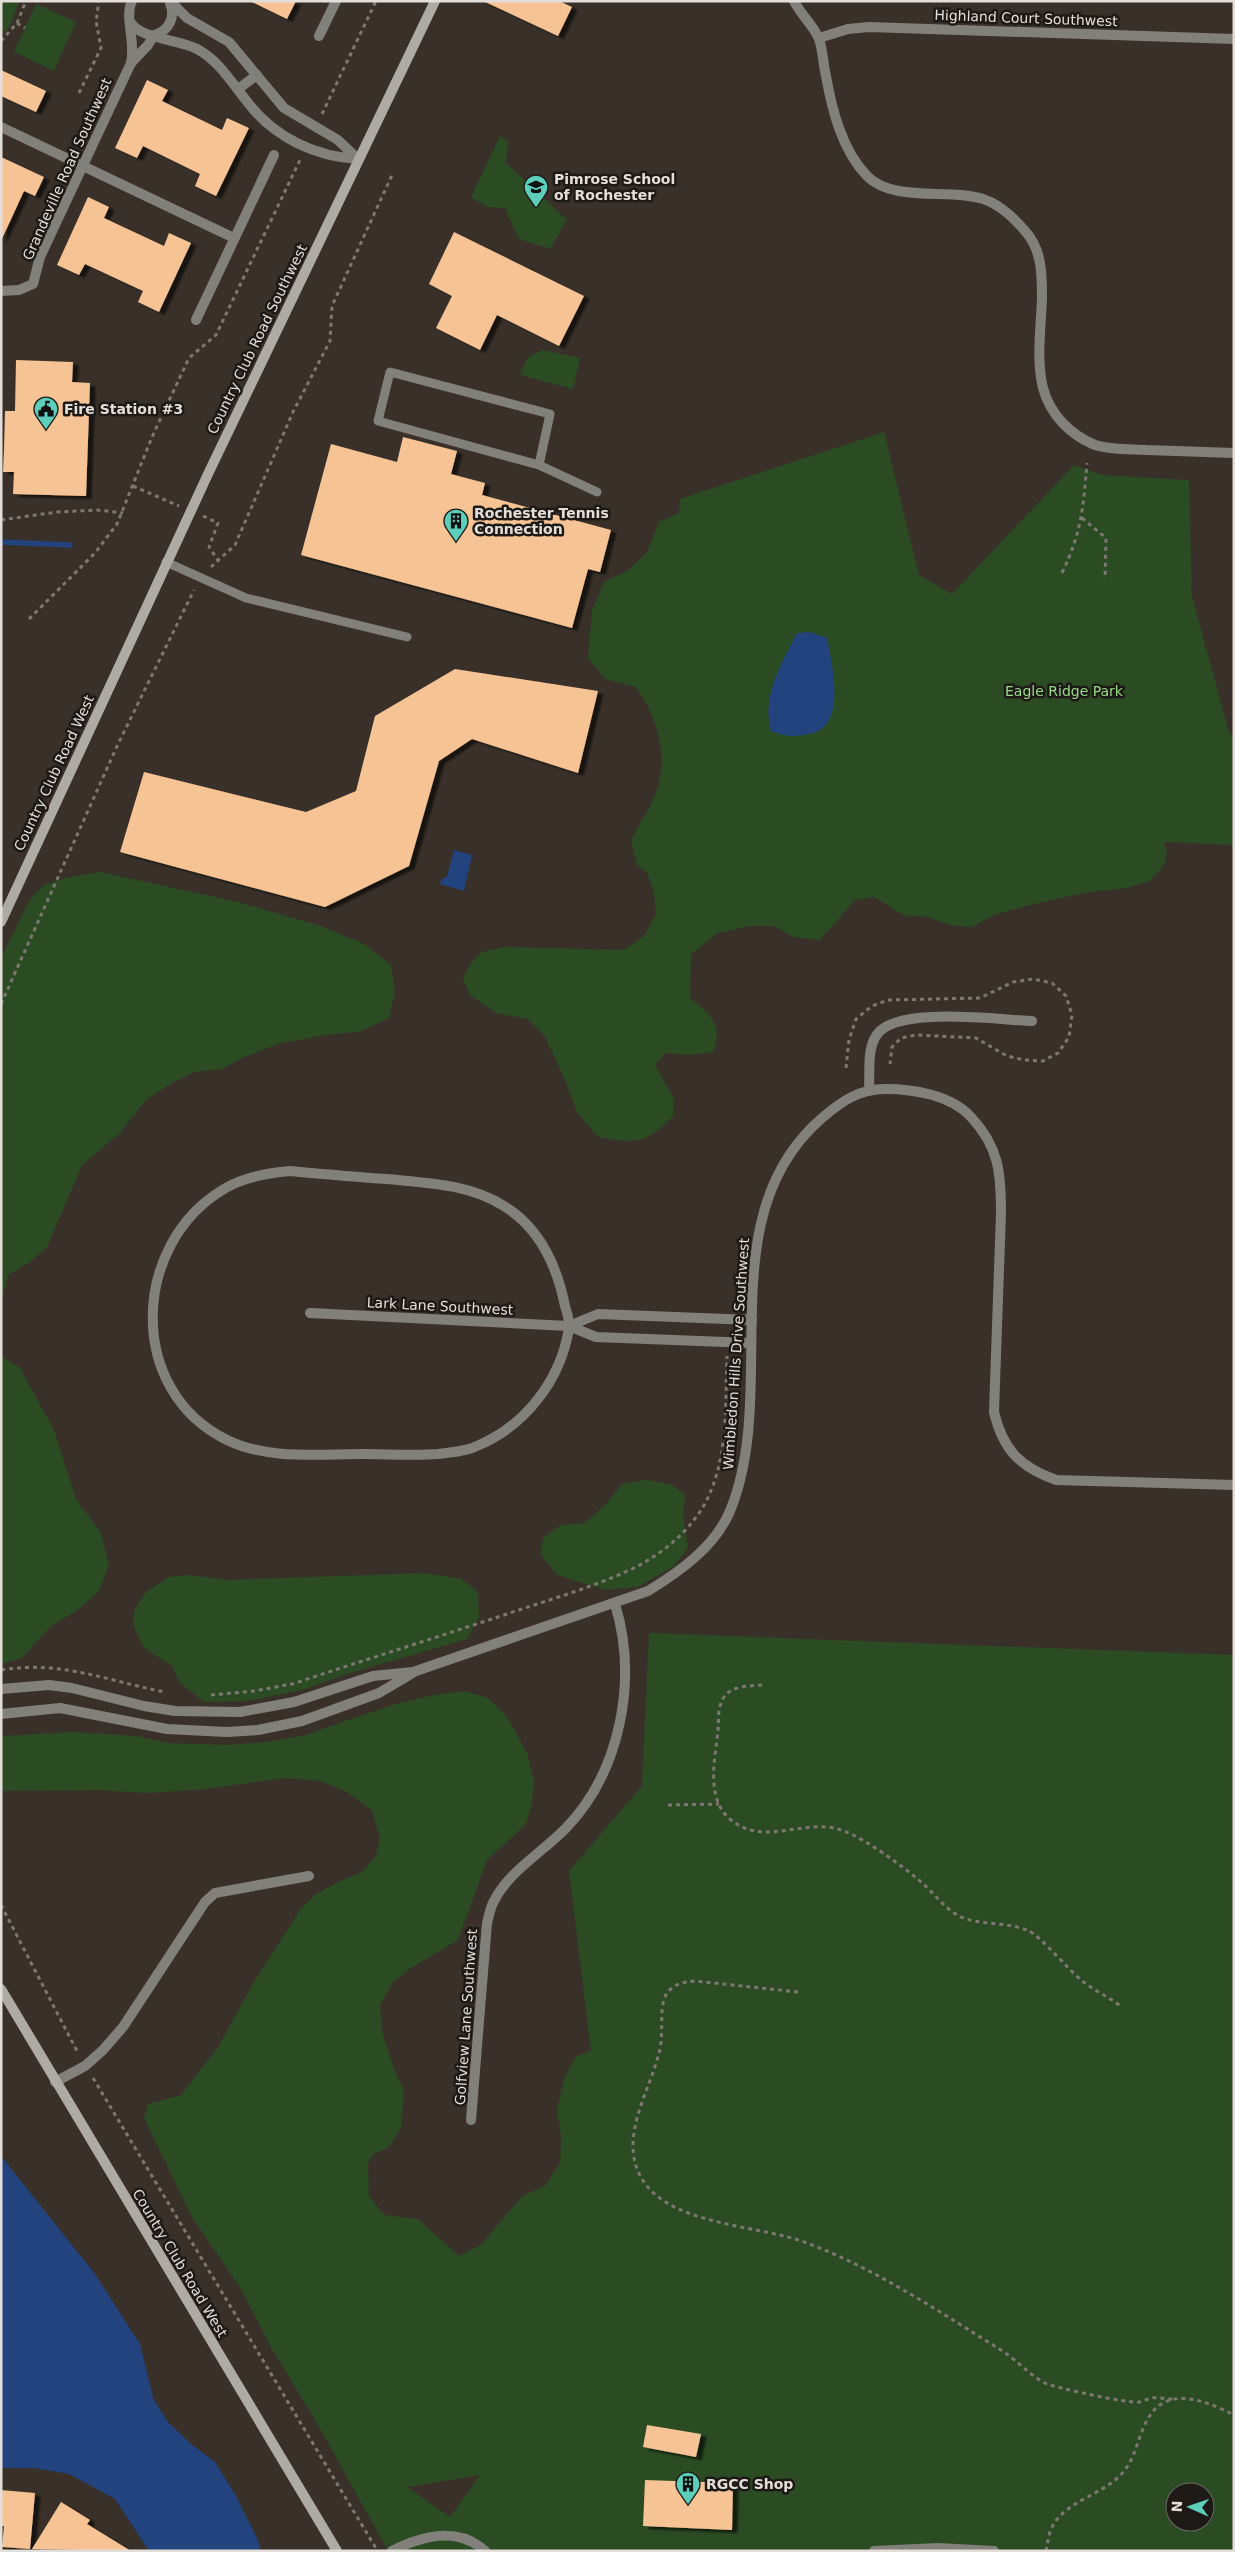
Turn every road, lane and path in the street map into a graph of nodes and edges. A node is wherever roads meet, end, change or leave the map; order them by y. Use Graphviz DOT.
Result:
graph roads {
  1 [pos="26,1"];
  2 [pos="99,1"];
  3 [pos="132,1"];
  4 [pos="170,1"];
  5 [pos="336,1"];
  6 [pos="376,1"];
  7 [pos="435,1"];
  8 [pos="794,1"];
  9 [pos="129,19"];
  10 [pos="17,23"];
  11 [pos="25,28"];
  12 [pos="154,35"];
  13 [pos="319,36"];
  14 [pos="818,38"];
  15 [pos="1234,39"];
  16 [pos="1,41"];
  17 [pos="131,63"];
  18 [pos="257,74"];
  19 [pos="238,89"];
  20 [pos="79,93"];
  21 [pos="1,127"];
  22 [pos="315,128"];
  23 [pos="306,147"];
  24 [pos="274,155"];
  25 [pos="358,159"];
  26 [pos="82,166"];
  27 [pos="392,175"];
  28 [pos="234,238"];
  29 [pos="1,291"];
  30 [pos="196,320"];
  31 [pos="1234,453"];
  32 [pos="1087,463"];
  33 [pos="539,465"];
  34 [pos="597,492"];
  35 [pos="122,513"];
  36 [pos="1082,518"];
  37 [pos="1,520"];
  38 [pos="166,562"];
  39 [pos="1062,573"];
  40 [pos="200,578"];
  41 [pos="1106,579"];
  42 [pos="29,619"];
  43 [pos="407,637"];
  44 [pos="107,691"];
  45 [pos="1,922"];
  46 [pos="1,1004"];
  47 [pos="1032,1021"];
  48 [pos="869,1089"];
  49 [pos="310,1313"];
  50 [pos="752,1320"];
  51 [pos="569,1326"];
  52 [pos="727,1342"];
  53 [pos="751,1343"];
  54 [pos="1234,1485"];
  55 [pos="615,1604"];
  56 [pos="1,1670"];
  57 [pos="416,1671"];
  58 [pos="762,1685"];
  59 [pos="1,1689"];
  60 [pos="175,1694"];
  61 [pos="203,1695"];
  62 [pos="1,1714"];
  63 [pos="719,1804"];
  64 [pos="668,1805"];
  65 [pos="309,1876"];
  66 [pos="1,1905"];
  67 [pos="1,1989"];
  68 [pos="798,1992"];
  69 [pos="1122,2007"];
  70 [pos="85,2066"];
  71 [pos="55,2082"];
  72 [pos="471,2120"];
  73 [pos="1175,2399"];
  74 [pos="1234,2415"];
  75 [pos="337,2551"];
  76 [pos="377,2551"];
  77 [pos="392,2551"];
  78 [pos="485,2551"];
  79 [pos="874,2551"];
  80 [pos="994,2551"];
  81 [pos="1046,2551"];
  1 -- 10 [label="path"];
  2 -- 20 [label="path"];
  3 -- 9 [label="street, Grandeville Road Southwest"];
  4 -- 12 [label="street, Grandeville Road Southwest"];
  4 -- 18 [label="street"];
  5 -- 13 [label="street"];
  6 -- 22 [label="path"];
  7 -- 25 [label="main road, Country Club Road Southwest"];
  8 -- 14 [label="street"];
  9 -- 12 [label="street"];
  9 -- 17 [label="street, Grandeville Road Southwest"];
  10 -- 11 [label="path"];
  10 -- 16 [label="path"];
  12 -- 17 [label="street, Grandeville Road Southwest"];
  12 -- 19 [label="street"];
  14 -- 15 [label="street, Highland Court Southwest"];
  14 -- 31 [label="street"];
  17 -- 26 [label="street, Grandeville Road Southwest"];
  18 -- 19 [label="street"];
  18 -- 22 [label="street"];
  19 -- 23 [label="street"];
  21 -- 26 [label="street"];
  22 -- 25 [label="street"];
  23 -- 25 [label="street"];
  23 -- 35 [label="path"];
  24 -- 28 [label="street"];
  25 -- 38 [label="main road, Country Club Road Southwest"];
  26 -- 28 [label="street"];
  26 -- 29 [label="street, Grandeville Road Southwest"];
  27 -- 40 [label="path"];
  28 -- 30 [label="street"];
  32 -- 36 [label="path"];
  33 -- 33 [label="lane"];
  33 -- 34 [label="lane"];
  35 -- 37 [label="path"];
  35 -- 42 [label="path"];
  36 -- 39 [label="path"];
  36 -- 41 [label="path"];
  38 -- 40 [label="lane"];
  38 -- 44 [label="main road, Country Club Road Southwest"];
  40 -- 43 [label="lane"];
  40 -- 46 [label="path"];
  44 -- 45 [label="main road, Country Club Road West"];
  47 -- 48 [label="street"];
  48 -- 50 [label="street, Wimbledon Hills Drive Southwest"];
  48 -- 54 [label="street"];
  49 -- 51 [label="street, Lark Lane Southwest"];
  50 -- 51 [label="street, Lark Lane Southwest"];
  50 -- 53 [label="street, Wimbledon Hills Drive Southwest"];
  51 -- 51 [label="street"];
  51 -- 52 [label="street, Lark Lane Southwest"];
  52 -- 53 [label="street, Lark Lane Southwest"];
  52 -- 61 [label="path"];
  53 -- 55 [label="street, Wimbledon Hills Drive Southwest"];
  55 -- 57 [label="street, Wimbledon Hills Drive Southwest"];
  55 -- 72 [label="street, Golfview Lane Southwest"];
  56 -- 60 [label="path"];
  57 -- 59 [label="street, Wimbledon Hills Drive Southwest"];
  57 -- 62 [label="street, Wimbledon Hills Drive Southwest"];
  58 -- 63 [label="path"];
  63 -- 64 [label="path"];
  63 -- 69 [label="path"];
  65 -- 70 [label="street"];
  66 -- 70 [label="path"];
  67 -- 71 [label="main road, Country Club Road West"];
  68 -- 73 [label="path"];
  70 -- 71 [label="street"];
  70 -- 76 [label="path"];
  71 -- 75 [label="main road, Country Club Road West"];
  73 -- 74 [label="path"];
  73 -- 81 [label="path"];
  77 -- 78 [label="street"];
  79 -- 80 [label="street"];
}
